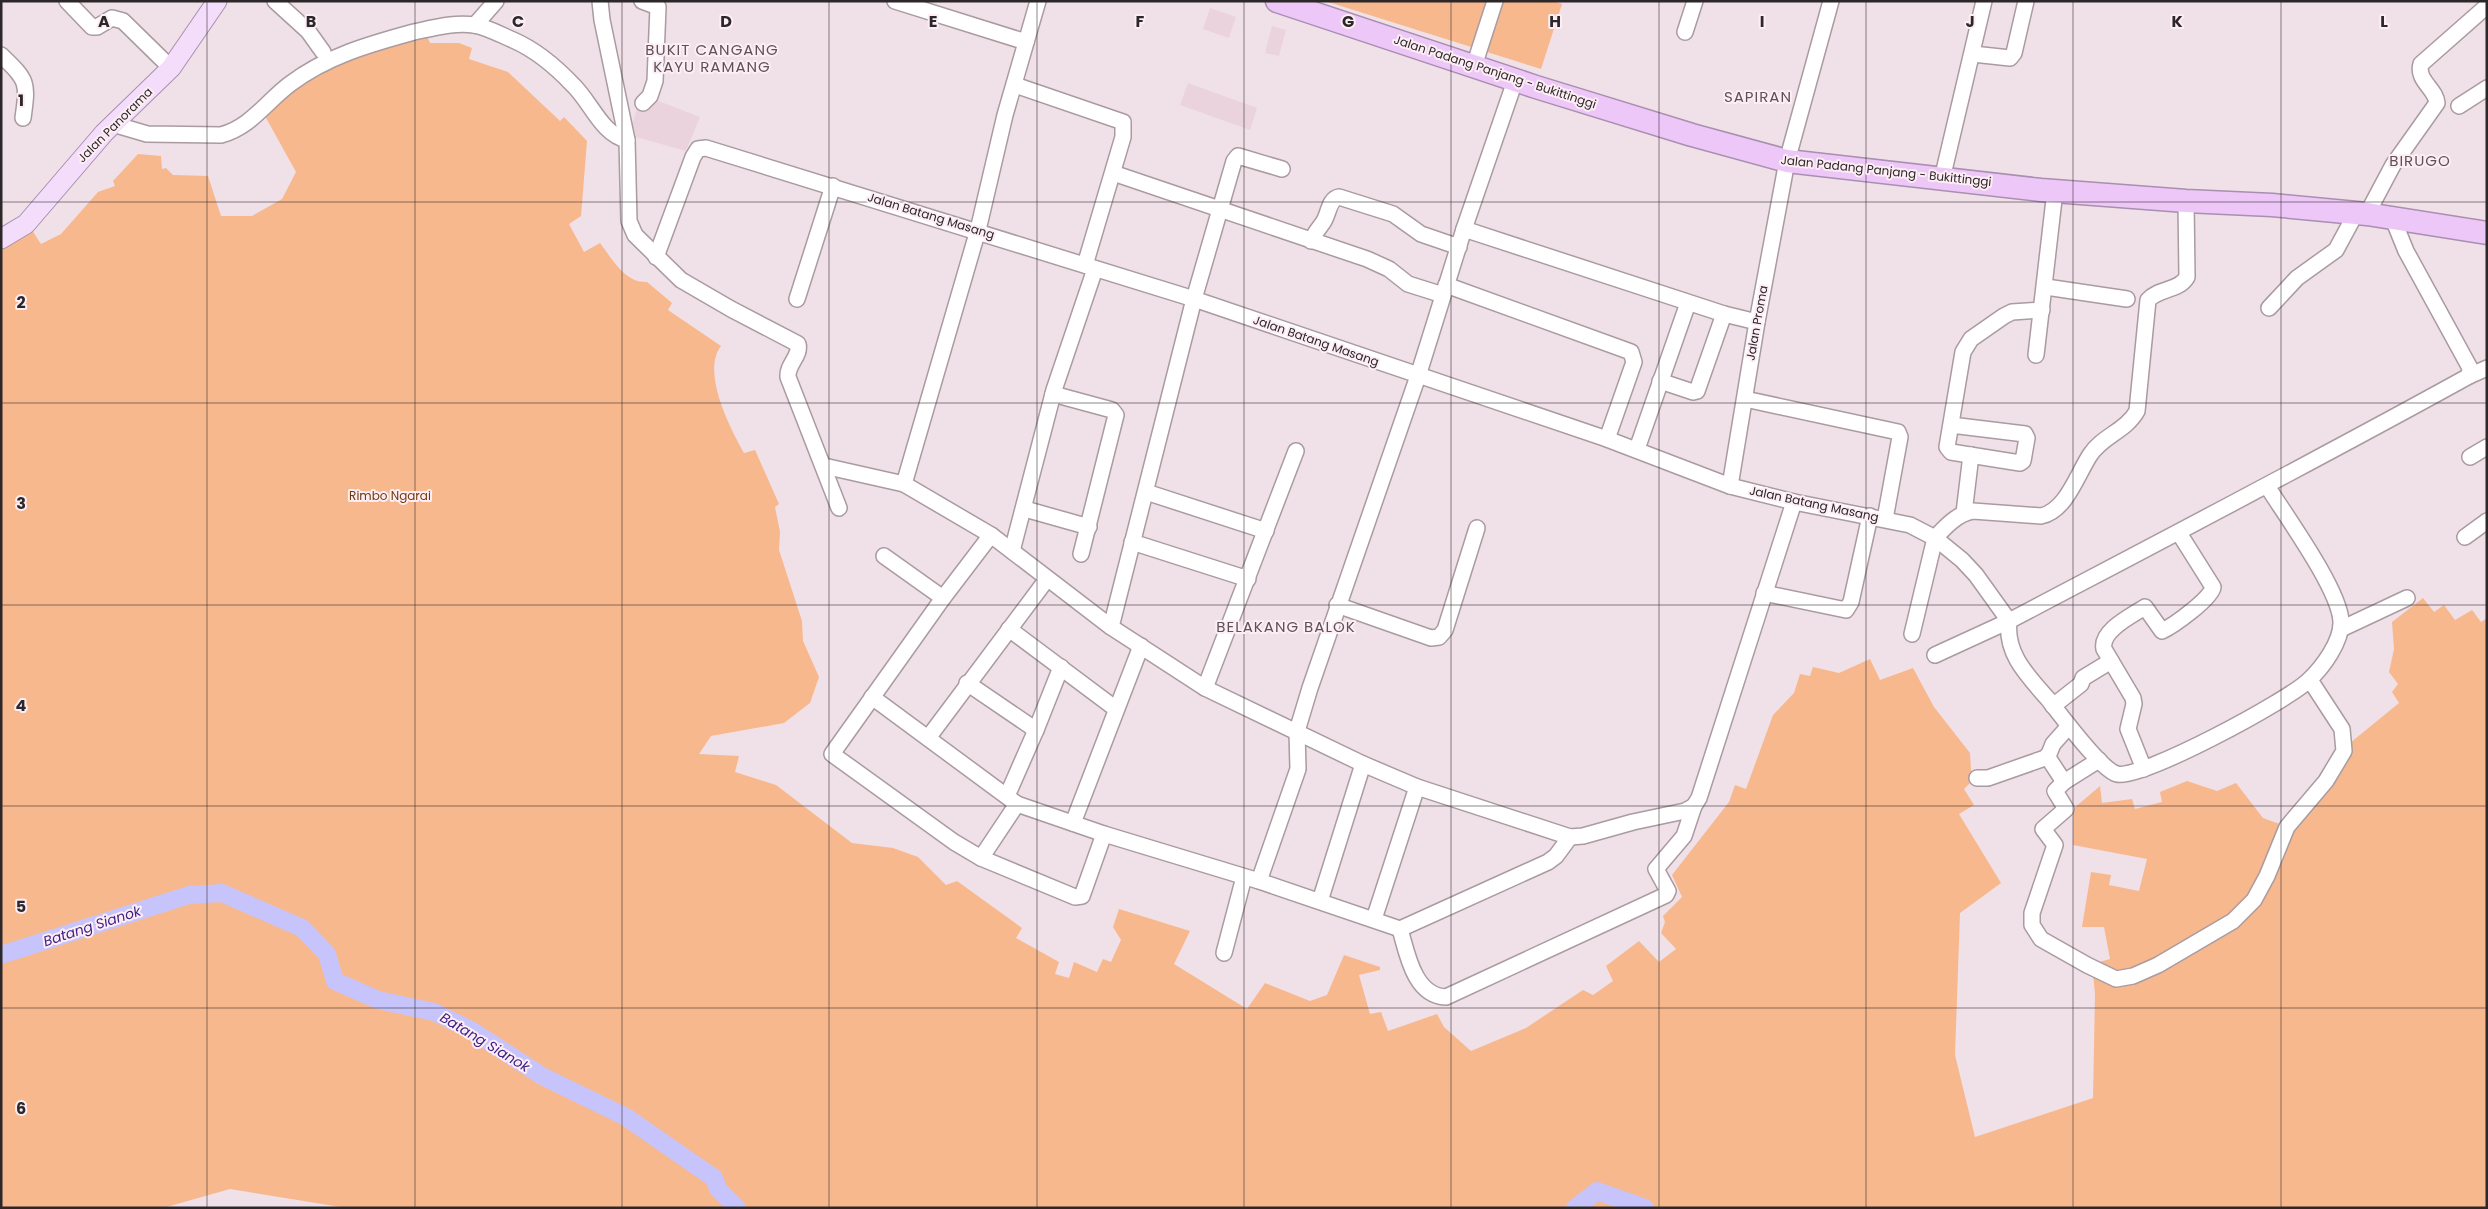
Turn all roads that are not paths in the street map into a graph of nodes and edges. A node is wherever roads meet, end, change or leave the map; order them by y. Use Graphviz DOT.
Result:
graph roads {
  1 [pos="67,1"];
  2 [pos="217,1"];
  3 [pos="275,1"];
  4 [pos="496,1"];
  5 [pos="600,1"];
  6 [pos="642,1"];
  7 [pos="895,1"];
  8 [pos="1038,1"];
  9 [pos="1277,1"];
  10 [pos="1495,1"];
  11 [pos="1695,1"];
  12 [pos="1831,1"];
  13 [pos="1984,1"];
  14 [pos="2026,1"];
  15 [pos="1301,5"];
  16 [pos="2487,6"];
  17 [pos="475,25"];
  18 [pos="1686,32"];
  19 [pos="1026,42"];
  20 [pos="323,52"];
  21 [pos="1973,54"];
  22 [pos="1,55"];
  23 [pos="1474,66"];
  24 [pos="171,68"];
  25 [pos="1516,81"];
  26 [pos="1015,85"];
  27 [pos="2487,88"];
  28 [pos="643,103"];
  29 [pos="2459,106"];
  30 [pos="24,118"];
  31 [pos="112,124"];
  32 [pos="627,140"];
  33 [pos="1787,161"];
  34 [pos="1282,169"];
  35 [pos="1113,173"];
  36 [pos="1942,179"];
  37 [pos="833,186"];
  38 [pos="2055,191"];
  39 [pos="2186,201"];
  40 [pos="1220,210"];
  41 [pos="2362,214"];
  42 [pos="2393,219"];
  43 [pos="1464,229"];
  44 [pos="978,230"];
  45 [pos="2487,233"];
  46 [pos="1,239"];
  47 [pos="1311,241"];
  48 [pos="1459,247"];
  49 [pos="656,257"];
  50 [pos="1090,267"];
  51 [pos="2046,287"];
  52 [pos="1444,290"];
  53 [pos="797,299"];
  54 [pos="1194,299"];
  55 [pos="2127,299"];
  56 [pos="1688,303"];
  57 [pos="2270,308"];
  58 [pos="2042,310"];
  59 [pos="1724,314"];
  60 [pos="1757,322"];
  61 [pos="2036,355"];
  62 [pos="2480,375"];
  63 [pos="1418,376"];
  64 [pos="1660,381"];
  65 [pos="1053,394"];
  66 [pos="1745,399"];
  67 [pos="1951,425"];
  68 [pos="1607,439"];
  69 [pos="2487,447"];
  70 [pos="1637,450"];
  71 [pos="1296,451"];
  72 [pos="1971,455"];
  73 [pos="2470,457"];
  74 [pos="824,466"];
  75 [pos="904,484"];
  76 [pos="1730,486"];
  77 [pos="2267,486"];
  78 [pos="1146,492"];
  79 [pos="1794,502"];
  80 [pos="839,508"];
  81 [pos="1024,510"];
  82 [pos="1964,513"];
  83 [pos="1877,517"];
  84 [pos="2487,521"];
  85 [pos="1089,527"];
  86 [pos="1477,528"];
  87 [pos="1266,531"];
  88 [pos="2179,533"];
  89 [pos="991,535"];
  90 [pos="2465,537"];
  91 [pos="1935,538"];
  92 [pos="1132,542"];
  93 [pos="1012,552"];
  94 [pos="1081,554"];
  95 [pos="884,556"];
  96 [pos="1047,579"];
  97 [pos="1248,579"];
  98 [pos="1764,593"];
  99 [pos="943,598"];
  100 [pos="2407,598"];
  101 [pos="1337,605"];
  102 [pos="2009,621"];
  103 [pos="1111,627"];
  104 [pos="1009,628"];
  105 [pos="2341,629"];
  106 [pos="1912,634"];
  107 [pos="1141,646"];
  108 [pos="1935,655"];
  109 [pos="2111,661"];
  110 [pos="1061,667"];
  111 [pos="2310,680"];
  112 [pos="967,683"];
  113 [pos="1206,688"];
  114 [pos="872,697"];
  115 [pos="2053,706"];
  116 [pos="1116,709"];
  117 [pos="2070,726"];
  118 [pos="1036,730"];
  119 [pos="1297,731"];
  120 [pos="928,738"];
  121 [pos="2047,756"];
  122 [pos="2099,760"];
  123 [pos="1363,764"];
  124 [pos="2144,768"];
  125 [pos="1977,778"];
  126 [pos="2064,782"];
  127 [pos="1416,787"];
  128 [pos="1012,800"];
  129 [pos="1694,806"];
  130 [pos="1073,823"];
  131 [pos="1104,834"];
  132 [pos="1570,838"];
  133 [pos="981,858"];
  134 [pos="1244,877"];
  135 [pos="1259,881"];
  136 [pos="1320,901"];
  137 [pos="1374,919"];
  138 [pos="1400,928"];
  139 [pos="1224,953"];
  1 -- 24 [label="street"];
  2 -- 24 [label="main road, Jalan Panorama"];
  3 -- 20 [label="street"];
  4 -- 17 [label="street"];
  5 -- 32 [label="street"];
  6 -- 28 [label="street"];
  7 -- 19 [label="street"];
  8 -- 19 [label="street"];
  9 -- 15 [label="highway, Jalan Padang Panjang - Bukittinggi"];
  10 -- 23 [label="street"];
  11 -- 18 [label="street"];
  12 -- 33 [label="street, Jalan Proma"];
  13 -- 21 [label="street"];
  14 -- 21 [label="street"];
  15 -- 23 [label="highway, Jalan Padang Panjang - Bukittinggi"];
  16 -- 41 [label="street"];
  17 -- 31 [label="street"];
  17 -- 32 [label="street"];
  19 -- 26 [label="street"];
  21 -- 36 [label="street"];
  22 -- 30 [label="street"];
  23 -- 25 [label="highway, Jalan Padang Panjang - Bukittinggi"];
  24 -- 31 [label="main road, Jalan Panorama"];
  25 -- 33 [label="highway, Jalan Padang Panjang - Bukittinggi"];
  25 -- 43 [label="street"];
  26 -- 35 [label="street"];
  26 -- 44 [label="street"];
  27 -- 29 [label="street"];
  31 -- 46 [label="main road, Jalan Panorama"];
  32 -- 49 [label="street"];
  33 -- 36 [label="highway, Jalan Padang Panjang - Bukittinggi"];
  33 -- 60 [label="street, Jalan Proma"];
  34 -- 40 [label="street"];
  35 -- 40 [label="street"];
  35 -- 50 [label="street"];
  36 -- 38 [label="highway, Jalan Padang Panjang - Bukittinggi"];
  37 -- 44 [label="street, Jalan Batang Masang"];
  37 -- 49 [label="street, Jalan Batang Masang"];
  37 -- 53 [label="street"];
  38 -- 39 [label="highway, Jalan Padang Panjang - Bukittinggi"];
  38 -- 51 [label="street"];
  39 -- 41 [label="highway, Jalan Padang Panjang - Bukittinggi"];
  39 -- 82 [label="street"];
  40 -- 47 [label="street"];
  40 -- 54 [label="street"];
  41 -- 42 [label="highway, Jalan Padang Panjang - Bukittinggi"];
  41 -- 57 [label="street"];
  42 -- 45 [label="highway, Jalan Padang Panjang - Bukittinggi"];
  42 -- 62 [label="street"];
  43 -- 48 [label="street"];
  43 -- 56 [label="street"];
  44 -- 50 [label="street, Jalan Batang Masang"];
  44 -- 75 [label="street"];
  47 -- 48 [label="street"];
  47 -- 52 [label="street"];
  48 -- 52 [label="street"];
  49 -- 74 [label="street"];
  50 -- 54 [label="street, Jalan Batang Masang"];
  50 -- 65 [label="street"];
  51 -- 55 [label="street"];
  51 -- 58 [label="street"];
  52 -- 63 [label="street"];
  52 -- 68 [label="street"];
  54 -- 63 [label="street, Jalan Batang Masang"];
  54 -- 78 [label="street"];
  56 -- 59 [label="street"];
  56 -- 64 [label="street"];
  58 -- 61 [label="street"];
  58 -- 67 [label="street"];
  59 -- 60 [label="street"];
  59 -- 64 [label="street"];
  60 -- 66 [label="street, Jalan Proma"];
  62 -- 77 [label="street"];
  63 -- 68 [label="street, Jalan Batang Masang"];
  63 -- 101 [label="street"];
  64 -- 70 [label="street"];
  65 -- 81 [label="street"];
  65 -- 85 [label="street"];
  66 -- 76 [label="street, Jalan Proma"];
  66 -- 83 [label="street"];
  67 -- 72 [label="street"];
  67 -- 72 [label="street"];
  68 -- 70 [label="street, Jalan Batang Masang"];
  69 -- 73 [label="street"];
  70 -- 76 [label="street, Jalan Batang Masang"];
  71 -- 87 [label="street"];
  72 -- 82 [label="street"];
  74 -- 75 [label="street"];
  74 -- 80 [label="street"];
  75 -- 89 [label="street"];
  76 -- 79 [label="street, Jalan Batang Masang"];
  77 -- 88 [label="street"];
  77 -- 105 [label="street"];
  78 -- 87 [label="street"];
  78 -- 92 [label="street"];
  79 -- 83 [label="street, Jalan Batang Masang"];
  79 -- 98 [label="street"];
  81 -- 85 [label="street"];
  81 -- 93 [label="street"];
  82 -- 91 [label="street"];
  83 -- 91 [label="street, Jalan Batang Masang"];
  83 -- 98 [label="street"];
  84 -- 90 [label="street"];
  85 -- 94 [label="street"];
  86 -- 101 [label="street"];
  87 -- 97 [label="street"];
  88 -- 102 [label="street"];
  88 -- 109 [label="street"];
  89 -- 93 [label="street"];
  89 -- 99 [label="street"];
  91 -- 102 [label="street, Jalan Batang Masang"];
  91 -- 106 [label="street"];
  92 -- 97 [label="street"];
  92 -- 103 [label="street"];
  93 -- 96 [label="street"];
  95 -- 99 [label="street"];
  96 -- 103 [label="street"];
  96 -- 104 [label="street"];
  97 -- 113 [label="street"];
  98 -- 129 [label="street"];
  99 -- 114 [label="street"];
  100 -- 105 [label="street"];
  101 -- 119 [label="street"];
  102 -- 108 [label="street"];
  102 -- 115 [label="street"];
  103 -- 107 [label="street"];
  104 -- 110 [label="street"];
  104 -- 112 [label="street"];
  105 -- 111 [label="street"];
  107 -- 113 [label="street"];
  107 -- 116 [label="street"];
  109 -- 115 [label="street"];
  109 -- 124 [label="street"];
  110 -- 116 [label="street"];
  110 -- 118 [label="street"];
  111 -- 124 [label="street"];
  111 -- 126 [label="street"];
  112 -- 118 [label="street"];
  112 -- 120 [label="street"];
  113 -- 119 [label="street"];
  114 -- 120 [label="street"];
  114 -- 133 [label="street"];
  115 -- 117 [label="street"];
  116 -- 130 [label="street"];
  117 -- 121 [label="street"];
  117 -- 122 [label="street"];
  118 -- 128 [label="street"];
  119 -- 123 [label="street"];
  119 -- 135 [label="street"];
  120 -- 128 [label="street"];
  121 -- 125 [label="street"];
  121 -- 126 [label="street"];
  122 -- 124 [label="street"];
  122 -- 126 [label="street"];
  123 -- 127 [label="street"];
  123 -- 136 [label="street"];
  127 -- 132 [label="street"];
  127 -- 137 [label="street"];
  128 -- 130 [label="street"];
  128 -- 133 [label="street"];
  129 -- 132 [label="street"];
  129 -- 138 [label="street"];
  130 -- 131 [label="street"];
  131 -- 133 [label="street"];
  131 -- 134 [label="street"];
  132 -- 138 [label="street"];
  134 -- 135 [label="street"];
  134 -- 139 [label="street"];
  135 -- 136 [label="street"];
  136 -- 137 [label="street"];
  137 -- 138 [label="street"];
}
